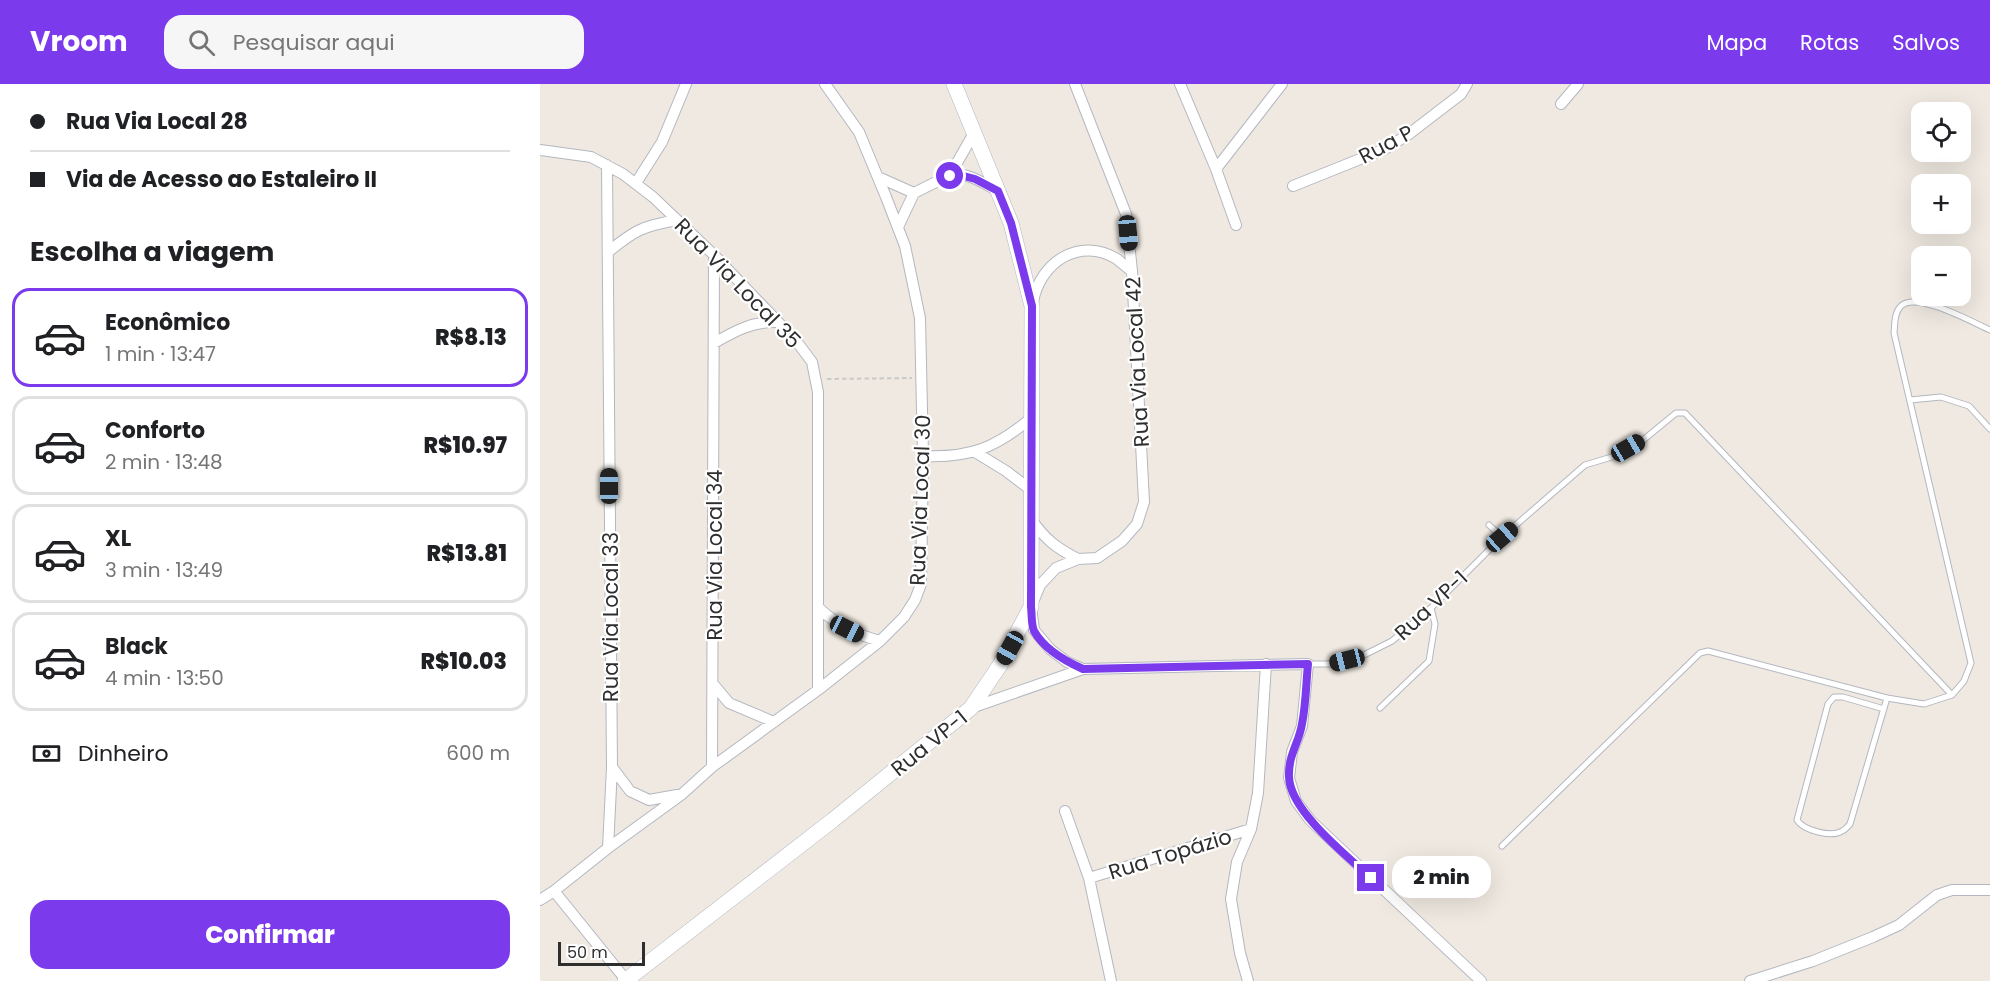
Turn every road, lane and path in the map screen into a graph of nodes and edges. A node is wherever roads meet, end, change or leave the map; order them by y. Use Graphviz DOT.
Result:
graph roads {
  1 [pos="686,84"];
  2 [pos="825,84"];
  3 [pos="954,84"];
  4 [pos="964,84"];
  5 [pos="1075,84"];
  6 [pos="1180,84"];
  7 [pos="1282,84"];
  8 [pos="1467,84"];
  9 [pos="1578,84"];
  10 [pos="960,99"];
  11 [pos="1561,104"];
  12 [pos="974,133"];
  13 [pos="540,150"];
  14 [pos="607,165"];
  15 [pos="1216,169"];
  16 [pos="950,176"];
  17 [pos="878,177"];
  18 [pos="636,183"];
  19 [pos="1293,186"];
  20 [pos="998,191"];
  21 [pos="914,193"];
  22 [pos="677,220"];
  23 [pos="1236,225"];
  24 [pos="898,227"];
  25 [pos="608,252"];
  26 [pos="714,255"];
  27 [pos="1132,272"];
  28 [pos="1032,306"];
  29 [pos="778,322"];
  30 [pos="1990,330"];
  31 [pos="714,343"];
  32 [pos="922,378"];
  33 [pos="816,379"];
  34 [pos="1910,400"];
  35 [pos="1030,419"];
  36 [pos="1990,429"];
  37 [pos="975,452"];
  38 [pos="923,456"];
  39 [pos="1030,490"];
  40 [pos="1030,518"];
  41 [pos="1489,525"];
  42 [pos="1502,537"];
  43 [pos="1078,559"];
  44 [pos="1031,607"];
  45 [pos="1431,608"];
  46 [pos="819,609"];
  47 [pos="880,641"];
  48 [pos="1266,664"];
  49 [pos="1308,664"];
  50 [pos="1083,669"];
  51 [pos="714,685"];
  52 [pos="818,690"];
  53 [pos="1952,694"];
  54 [pos="1887,698"];
  55 [pos="971,708"];
  56 [pos="1380,708"];
  57 [pos="1884,709"];
  58 [pos="774,722"];
  59 [pos="612,767"];
  60 [pos="712,767"];
  61 [pos="681,795"];
  62 [pos="1065,811"];
  63 [pos="1251,829"];
  64 [pos="1502,846"];
  65 [pos="608,848"];
  66 [pos="1089,878"];
  67 [pos="1990,890"];
  68 [pos="554,891"];
  69 [pos="540,900"];
  70 [pos="626,981"];
  71 [pos="1111,981"];
  72 [pos="1248,981"];
  73 [pos="1481,981"];
  74 [pos="1750,981"];
  1 -- 18 [label="street"];
  2 -- 17 [label="street, Rua Via Local 30"];
  3 -- 10 [label="street"];
  4 -- 10 [label="street"];
  5 -- 27 [label="street, Rua Via Local 42"];
  6 -- 15 [label="street"];
  7 -- 15 [label="street"];
  8 -- 19 [label="street, Rua P"];
  9 -- 11 [label="street"];
  10 -- 12 [label="street"];
  12 -- 16 [label="street"];
  12 -- 20 [label="street"];
  13 -- 14 [label="street, Rua Via Local 35"];
  14 -- 18 [label="street, Rua Via Local 35"];
  14 -- 25 [label="street, Rua Via Local 33"];
  15 -- 23 [label="street"];
  16 -- 20 [label="street"];
  16 -- 21 [label="street"];
  17 -- 21 [label="street"];
  17 -- 24 [label="street, Rua Via Local 30"];
  18 -- 22 [label="street, Rua Via Local 35"];
  20 -- 28 [label="street"];
  21 -- 24 [label="street"];
  22 -- 25 [label="street"];
  22 -- 26 [label="street, Rua Via Local 35"];
  24 -- 32 [label="street, Rua Via Local 30"];
  25 -- 59 [label="street, Rua Via Local 33"];
  26 -- 29 [label="street, Rua Via Local 35"];
  26 -- 31 [label="street, Rua Via Local 34"];
  27 -- 28 [label="street"];
  27 -- 43 [label="street, Rua Via Local 42"];
  28 -- 35 [label="street"];
  29 -- 31 [label="street"];
  29 -- 33 [label="street, Rua Via Local 35"];
  30 -- 34 [label="lane"];
  31 -- 51 [label="street, Rua Via Local 34"];
  32 -- 33 [label="path"];
  32 -- 38 [label="street, Rua Via Local 30"];
  33 -- 46 [label="street, Rua Via Local 35"];
  34 -- 36 [label="lane"];
  34 -- 53 [label="lane"];
  35 -- 37 [label="street"];
  35 -- 39 [label="street"];
  37 -- 38 [label="street"];
  37 -- 39 [label="street"];
  38 -- 47 [label="street, Rua Via Local 30"];
  39 -- 40 [label="street"];
  40 -- 43 [label="street"];
  40 -- 44 [label="street"];
  41 -- 42 [label="lane"];
  42 -- 45 [label="lane, Rua VP-1"];
  42 -- 53 [label="lane, Rua VP-1"];
  43 -- 44 [label="street"];
  44 -- 50 [label="street"];
  44 -- 55 [label="street"];
  45 -- 49 [label="lane, Rua VP-1"];
  45 -- 56 [label="lane"];
  46 -- 47 [label="street"];
  46 -- 52 [label="street, Rua Via Local 35"];
  47 -- 52 [label="street, Rua Via Local 30"];
  48 -- 49 [label="street, Rua VP-1"];
  48 -- 50 [label="street, Rua VP-1"];
  48 -- 63 [label="street"];
  49 -- 73 [label="street"];
  50 -- 55 [label="street, Rua VP-1"];
  51 -- 58 [label="street"];
  51 -- 60 [label="street, Rua Via Local 34"];
  52 -- 58 [label="street, Rua Via Local 30"];
  53 -- 54 [label="lane"];
  54 -- 57 [label="lane"];
  54 -- 64 [label="lane"];
  55 -- 70 [label="street, Rua VP-1"];
  57 -- 57 [label="lane"];
  58 -- 60 [label="street, Rua Via Local 30"];
  59 -- 61 [label="street"];
  59 -- 65 [label="street, Rua Via Local 33"];
  60 -- 61 [label="street, Rua Via Local 30"];
  61 -- 65 [label="street, Rua Via Local 30"];
  62 -- 66 [label="street, Rua Topázio"];
  63 -- 66 [label="street, Rua Topázio"];
  63 -- 72 [label="street"];
  65 -- 68 [label="street, Rua Via Local 30"];
  66 -- 71 [label="street"];
  67 -- 74 [label="street"];
  68 -- 69 [label="street, Rua Via Local 30"];
  68 -- 70 [label="street"];
}
